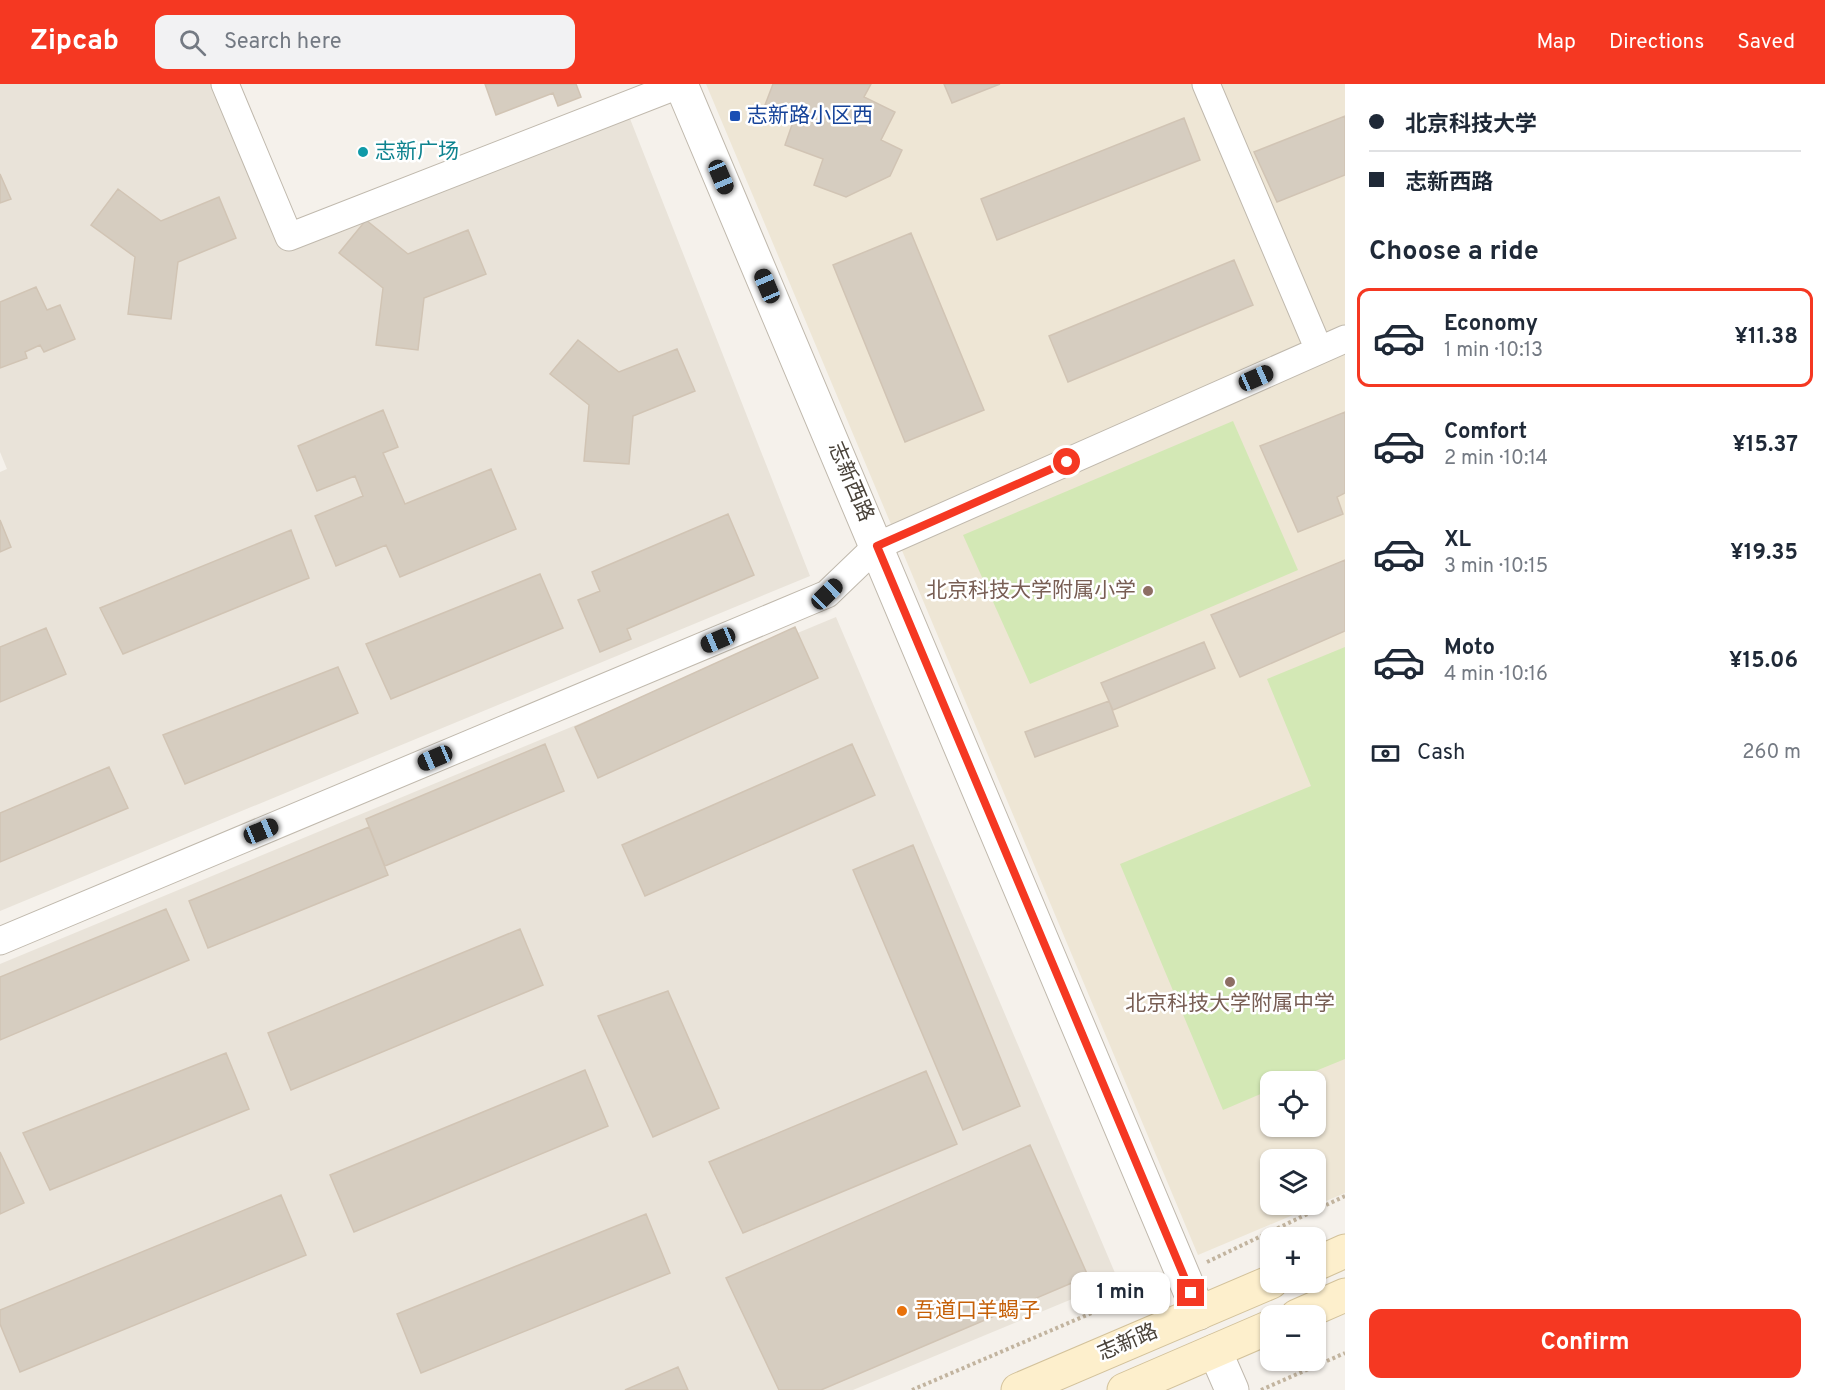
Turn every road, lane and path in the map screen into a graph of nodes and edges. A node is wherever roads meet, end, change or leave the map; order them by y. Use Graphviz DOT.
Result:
graph roads {
  1 [pos="225,84"];
  2 [pos="681,84"];
  3 [pos="1206,84"];
  4 [pos="1345,339"];
  5 [pos="1319,350"];
  6 [pos="877,546"];
  7 [pos="0,941"];
  8 [pos="1345,1196"];
  9 [pos="1345,1251"];
  10 [pos="1326,1260"];
  11 [pos="1182,1274"];
  12 [pos="1260,1287"];
  13 [pos="1345,1295"];
  14 [pos="1322,1305"];
  15 [pos="1199,1313"];
  16 [pos="1260,1331"];
  17 [pos="1215,1351"];
  18 [pos="1345,1353"];
  19 [pos="912,1390"];
  20 [pos="1018,1390"];
  21 [pos="1124,1390"];
  22 [pos="1232,1390"];
  23 [pos="1260,1390"];
  1 -- 2 [label="street"];
  2 -- 6 [label="street, 志新西路"];
  3 -- 5 [label="street"];
  4 -- 5 [label="street"];
  5 -- 6 [label="street"];
  6 -- 7 [label="street"];
  6 -- 11 [label="street, 志新西路"];
  8 -- 11 [label="path"];
  9 -- 10 [label="main road"];
  11 -- 15 [label="street, 志新西路"];
  11 -- 19 [label="path"];
  12 -- 15 [label="main road, 志新路"];
  13 -- 14 [label="main road"];
  15 -- 17 [label="main road"];
  15 -- 20 [label="main road, 志新路"];
  16 -- 17 [label="main road, 志新路"];
  17 -- 21 [label="main road, 志新路"];
  17 -- 22 [label="street"];
  18 -- 23 [label="path"];
}
